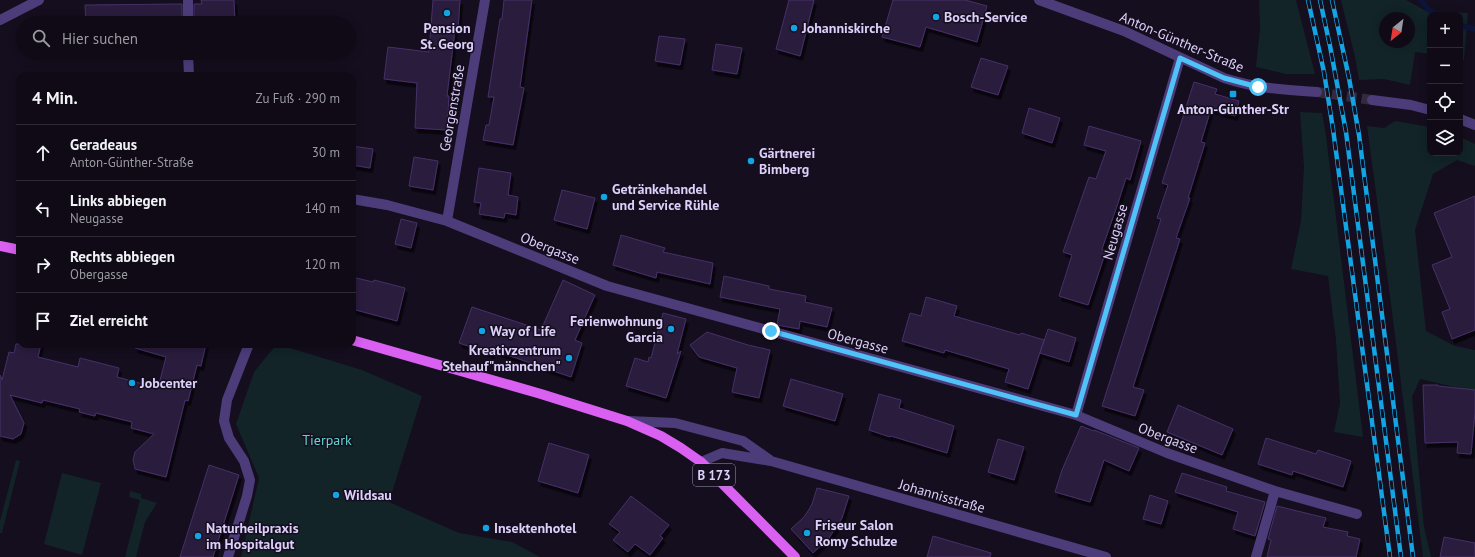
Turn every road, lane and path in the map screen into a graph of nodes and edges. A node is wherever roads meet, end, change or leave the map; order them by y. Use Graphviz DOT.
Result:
graph roads {
  1 [pos="39,0"];
  2 [pos="188,0"];
  3 [pos="485,0"];
  4 [pos="1039,0"];
  5 [pos="188,16"];
  6 [pos="0,20"];
  7 [pos="1180,58"];
  8 [pos="188,60"];
  9 [pos="189,72"];
  10 [pos="1317,92"];
  11 [pos="1372,100"];
  12 [pos="1427,109"];
  13 [pos="1462,120"];
  14 [pos="1475,125"];
  15 [pos="356,200"];
  16 [pos="447,221"];
  17 [pos="0,246"];
  18 [pos="16,249"];
  19 [pos="356,341"];
  20 [pos="247,348"];
  21 [pos="1076,415"];
  22 [pos="627,421"];
  23 [pos="771,461"];
  24 [pos="701,462"];
  25 [pos="1276,491"];
  26 [pos="1356,514"];
  27 [pos="228,557"];
  28 [pos="795,557"];
  29 [pos="1106,557"];
  30 [pos="1256,557"];
  1 -- 6 [label="street"];
  2 -- 5 [label="street"];
  3 -- 16 [label="street, Georgenstraße"];
  4 -- 7 [label="street, Anton-Günther-Straße"];
  7 -- 10 [label="street, Anton-Günther-Straße"];
  7 -- 21 [label="street, Neugasse"];
  8 -- 9 [label="street"];
  11 -- 12 [label="street"];
  13 -- 14 [label="street"];
  15 -- 16 [label="street, Obergasse"];
  16 -- 21 [label="street, Obergasse"];
  17 -- 18 [label="main road"];
  19 -- 22 [label="main road, B 173"];
  20 -- 27 [label="street"];
  21 -- 25 [label="street, Obergasse"];
  22 -- 23 [label="street, Johannisstraße"];
  22 -- 24 [label="main road, B 173"];
  23 -- 24 [label="street, Johannisstraße"];
  23 -- 29 [label="street, Johannisstraße"];
  24 -- 28 [label="main road, B 173"];
  25 -- 26 [label="street, Obergasse"];
  25 -- 30 [label="street"];
}
